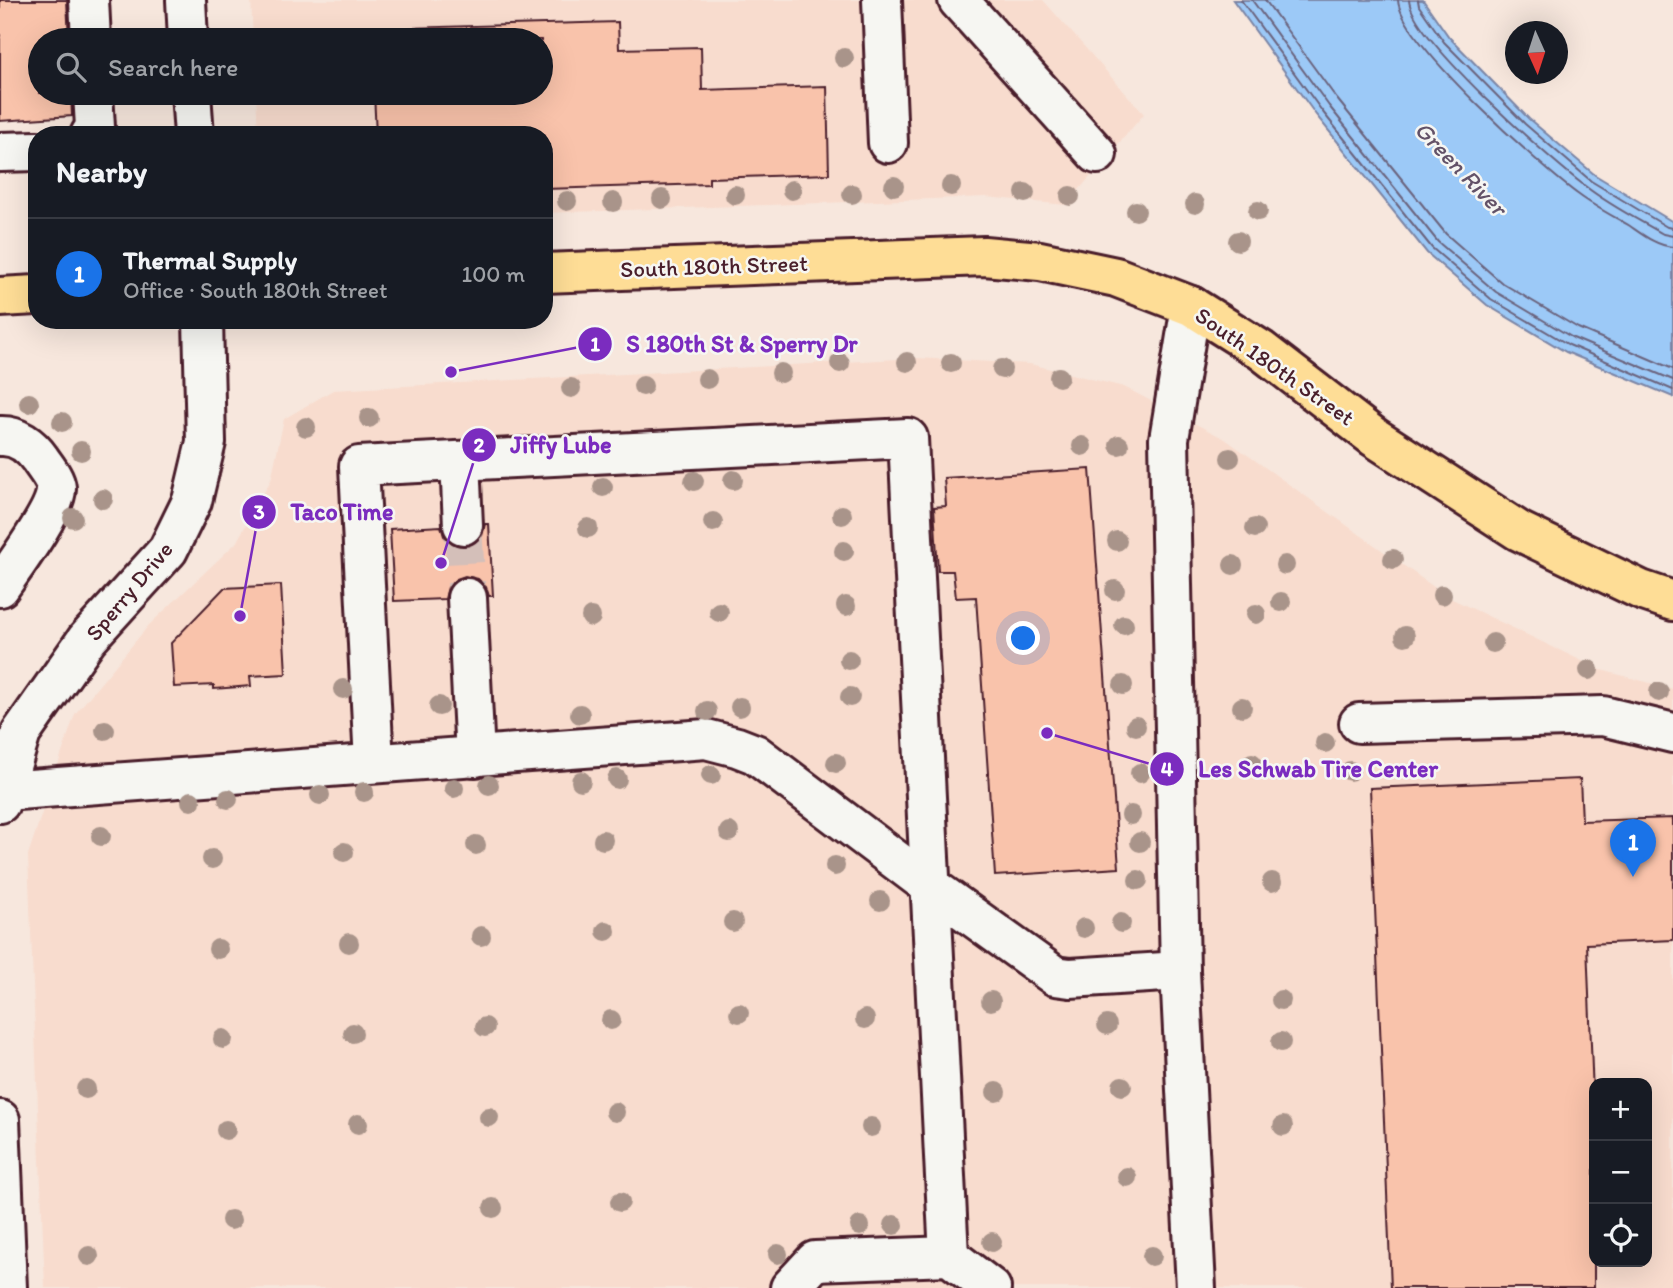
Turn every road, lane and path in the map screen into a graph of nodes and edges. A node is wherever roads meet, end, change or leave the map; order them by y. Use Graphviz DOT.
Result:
graph roads {
  1 [pos="89,0"];
  2 [pos="186,0"];
  3 [pos="881,0"];
  4 [pos="958,0"];
  5 [pos="90,28"];
  6 [pos="187,28"];
  7 [pos="93,105"];
  8 [pos="192,105"];
  9 [pos="94,126"];
  10 [pos="193,126"];
  11 [pos="888,143"];
  12 [pos="28,150"];
  13 [pos="0,152"];
  14 [pos="1097,154"];
  15 [pos="553,273"];
  16 [pos="28,295"];
  17 [pos="0,297"];
  18 [pos="1191,306"];
  19 [pos="203,329"];
  20 [pos="0,436"];
  21 [pos="460,461"];
  22 [pos="463,525"];
  23 [pos="0,587"];
  24 [pos="467,598"];
  25 [pos="1673,601"];
  26 [pos="1359,723"];
  27 [pos="1673,733"];
  28 [pos="475,757"];
  29 [pos="374,763"];
  30 [pos="2,797"];
  31 [pos="930,886"];
  32 [pos="1180,971"];
  33 [pos="0,1120"];
  34 [pos="949,1256"];
  35 [pos="7,1288"];
  36 [pos="790,1288"];
  37 [pos="991,1288"];
  38 [pos="1196,1288"];
  1 -- 5 [label="street"];
  2 -- 6 [label="street"];
  3 -- 11 [label="street"];
  4 -- 14 [label="street"];
  7 -- 9 [label="street"];
  8 -- 10 [label="street"];
  12 -- 13 [label="street"];
  15 -- 18 [label="main road, South 180th Street"];
  16 -- 17 [label="main road"];
  18 -- 25 [label="main road, South 180th Street"];
  18 -- 32 [label="street"];
  19 -- 30 [label="street, Sperry Drive"];
  20 -- 23 [label="street"];
  21 -- 22 [label="street"];
  21 -- 29 [label="street"];
  21 -- 31 [label="street"];
  24 -- 28 [label="street"];
  26 -- 27 [label="street"];
  28 -- 29 [label="street"];
  28 -- 31 [label="street"];
  29 -- 30 [label="street"];
  31 -- 32 [label="street"];
  31 -- 34 [label="street"];
  32 -- 38 [label="street"];
  33 -- 35 [label="street"];
  34 -- 36 [label="street"];
  34 -- 37 [label="street"];
}
